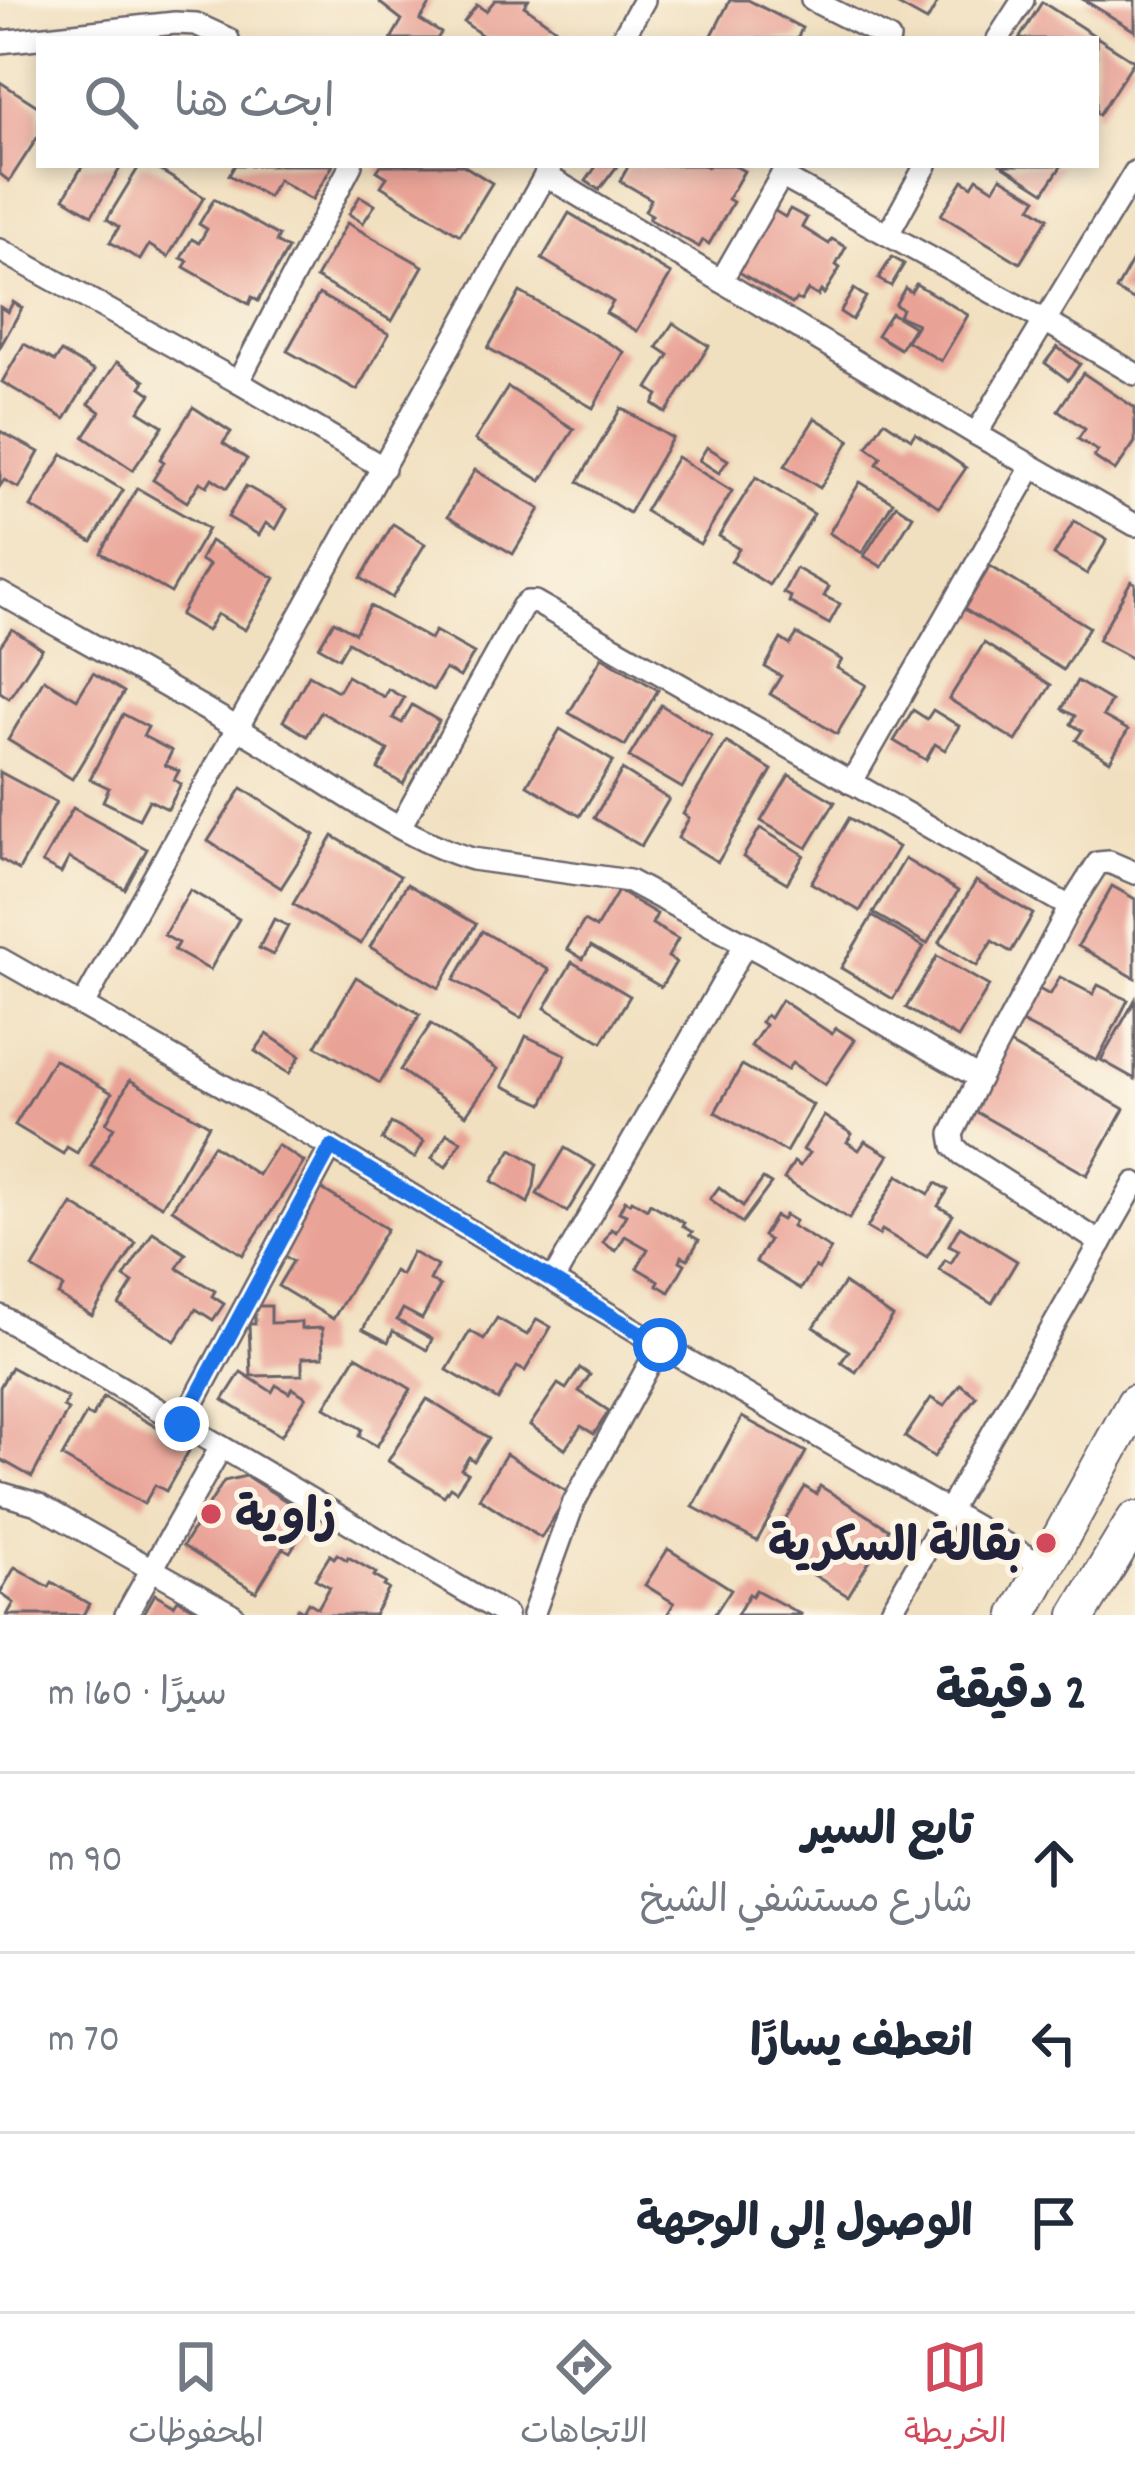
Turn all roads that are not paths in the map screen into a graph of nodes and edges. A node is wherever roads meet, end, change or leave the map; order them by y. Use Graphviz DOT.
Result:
graph roads {
  1 [pos="644,0"];
  2 [pos="812,0"];
  3 [pos="1023,0"];
  4 [pos="857,32"];
  5 [pos="49,36"];
  6 [pos="222,36"];
  7 [pos="624,36"];
  8 [pos="1000,36"];
  9 [pos="36,37"];
  10 [pos="0,41"];
  11 [pos="349,168"];
  12 [pos="924,168"];
  13 [pos="548,170"];
  14 [pos="784,171"];
  15 [pos="1134,176"];
  16 [pos="888,234"];
  17 [pos="0,250"];
  18 [pos="721,280"];
  19 [pos="1045,321"];
  20 [pos="1135,374"];
  21 [pos="238,382"];
  22 [pos="976,434"];
  23 [pos="1032,466"];
  24 [pos="384,468"];
  25 [pos="1135,525"];
  26 [pos="0,593"];
  27 [pos="238,728"];
  28 [pos="851,782"];
  29 [pos="400,827"];
  30 [pos="1135,872"];
  31 [pos="1070,907"];
  32 [pos="746,944"];
  33 [pos="0,959"];
  34 [pos="82,1005"];
  35 [pos="979,1078"];
  36 [pos="331,1147"];
  37 [pos="1135,1184"];
  38 [pos="1101,1243"];
  39 [pos="553,1280"];
  40 [pos="0,1316"];
  41 [pos="660,1345"];
  42 [pos="1135,1402"];
  43 [pos="182,1424"];
  44 [pos="221,1447"];
  45 [pos="0,1492"];
  46 [pos="947,1510"];
  47 [pos="1135,1520"];
  48 [pos="1045,1568"];
  49 [pos="152,1570"];
  50 [pos="126,1615"];
  51 [pos="233,1615"];
  52 [pos="506,1615"];
  53 [pos="533,1615"];
  54 [pos="889,1615"];
  55 [pos="1018,1615"];
  56 [pos="1078,1615"];
  1 -- 7 [label="street"];
  2 -- 4 [label="street"];
  3 -- 8 [label="street"];
  5 -- 6 [label="street"];
  9 -- 10 [label="street"];
  11 -- 21 [label="street"];
  12 -- 16 [label="street"];
  13 -- 18 [label="street"];
  13 -- 24 [label="street"];
  14 -- 16 [label="street"];
  14 -- 18 [label="street"];
  15 -- 19 [label="street"];
  16 -- 19 [label="street"];
  17 -- 21 [label="street"];
  18 -- 22 [label="street"];
  19 -- 20 [label="street"];
  19 -- 22 [label="street"];
  21 -- 24 [label="street"];
  22 -- 23 [label="street"];
  23 -- 25 [label="street"];
  23 -- 28 [label="street"];
  24 -- 27 [label="street"];
  26 -- 27 [label="street"];
  27 -- 29 [label="street"];
  27 -- 34 [label="street"];
  28 -- 29 [label="street"];
  28 -- 31 [label="street"];
  29 -- 32 [label="street"];
  30 -- 31 [label="street"];
  31 -- 35 [label="street"];
  32 -- 35 [label="street"];
  32 -- 39 [label="street"];
  33 -- 34 [label="street"];
  34 -- 36 [label="street"];
  35 -- 38 [label="street"];
  36 -- 39 [label="street"];
  36 -- 43 [label="street"];
  37 -- 38 [label="street"];
  38 -- 46 [label="street"];
  39 -- 41 [label="street"];
  40 -- 43 [label="street"];
  41 -- 46 [label="street"];
  41 -- 53 [label="street"];
  42 -- 48 [label="main road"];
  43 -- 44 [label="street"];
  44 -- 49 [label="street"];
  44 -- 52 [label="street"];
  45 -- 49 [label="street"];
  46 -- 48 [label="street"];
  46 -- 54 [label="street"];
  47 -- 56 [label="main road"];
  48 -- 55 [label="main road"];
  49 -- 50 [label="street"];
  49 -- 51 [label="street"];
}
